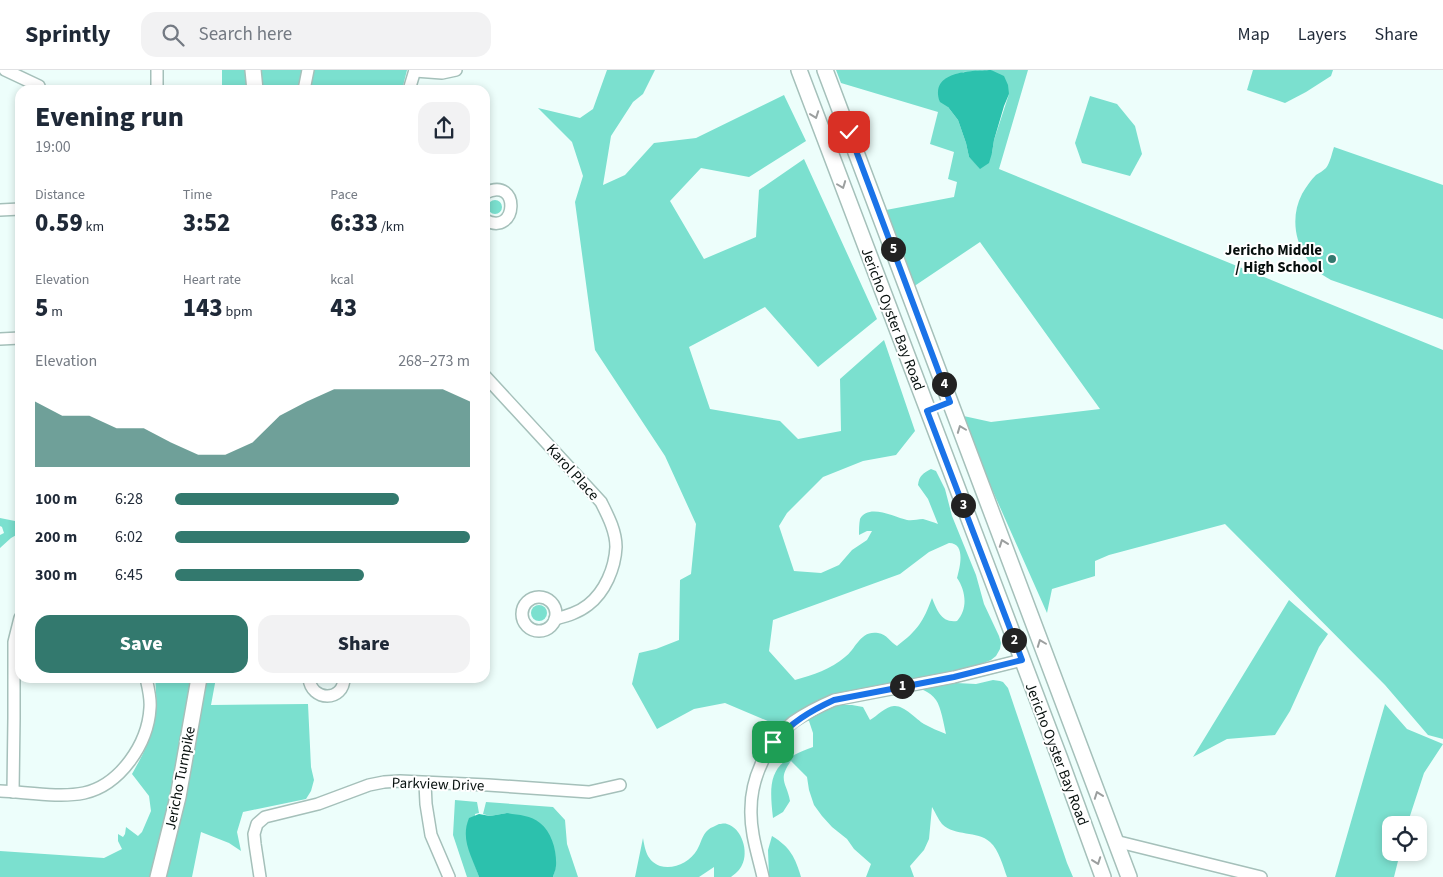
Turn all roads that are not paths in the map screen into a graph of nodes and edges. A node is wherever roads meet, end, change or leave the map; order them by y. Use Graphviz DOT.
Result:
graph roads {
  1 [pos="5,70"];
  2 [pos="157,70"];
  3 [pos="308,70"];
  4 [pos="456,70"];
  5 [pos="799,70"];
  6 [pos="254,71"];
  7 [pos="415,71"];
  8 [pos="827,75"];
  9 [pos="37,85"];
  10 [pos="157,85"];
  11 [pos="255,85"];
  12 [pos="305,85"];
  13 [pos="411,85"];
  14 [pos="806,90"];
  15 [pos="490,190"];
  16 [pos="15,209"];
  17 [pos="0,210"];
  18 [pos="490,222"];
  19 [pos="15,338"];
  20 [pos="0,339"];
  21 [pos="490,381"];
  22 [pos="950,402"];
  23 [pos="927,411"];
  24 [pos="555,619"];
  25 [pos="15,638"];
  26 [pos="1022,660"];
  27 [pos="147,683"];
  28 [pos="198,683"];
  29 [pos="310,683"];
  30 [pos="343,683"];
  31 [pos="1060,758"];
  32 [pos="425,784"];
  33 [pos="620,785"];
  34 [pos="0,791"];
  35 [pos="13,792"];
  36 [pos="1115,841"];
  37 [pos="158,877"];
  38 [pos="260,877"];
  39 [pos="449,877"];
  40 [pos="763,877"];
  41 [pos="1103,877"];
  42 [pos="1129,877"];
  43 [pos="1260,877"];
  1 -- 9 [label="street"];
  2 -- 10 [label="street"];
  3 -- 12 [label="street"];
  4 -- 7 [label="street"];
  5 -- 14 [label="main road, Jericho Oyster Bay Road"];
  6 -- 11 [label="main road"];
  7 -- 13 [label="street"];
  8 -- 14 [label="main road"];
  8 -- 22 [label="main road, Jericho Oyster Bay Road"];
  14 -- 23 [label="main road, Jericho Oyster Bay Road, one-way"];
  15 -- 18 [label="street"];
  16 -- 17 [label="street"];
  19 -- 20 [label="street"];
  21 -- 24 [label="street, Karol Place"];
  22 -- 23 [label="main road"];
  36 -- 22 [label="main road, Jericho Oyster Bay Road, one-way"];
  23 -- 26 [label="main road, Jericho Oyster Bay Road"];
  25 -- 35 [label="street"];
  26 -- 31 [label="main road, Jericho Oyster Bay Road"];
  26 -- 40 [label="street"];
  27 -- 35 [label="street"];
  28 -- 37 [label="main road, Jericho Turnpike"];
  29 -- 30 [label="street"];
  31 -- 36 [label="main road"];
  31 -- 41 [label="main road, Jericho Oyster Bay Road, one-way"];
  32 -- 33 [label="street, Parkview Drive"];
  32 -- 38 [label="street, Parkview Drive"];
  32 -- 39 [label="street"];
  34 -- 35 [label="street"];
  36 -- 42 [label="main road, Jericho Oyster Bay Road"];
  36 -- 43 [label="street"];
}
